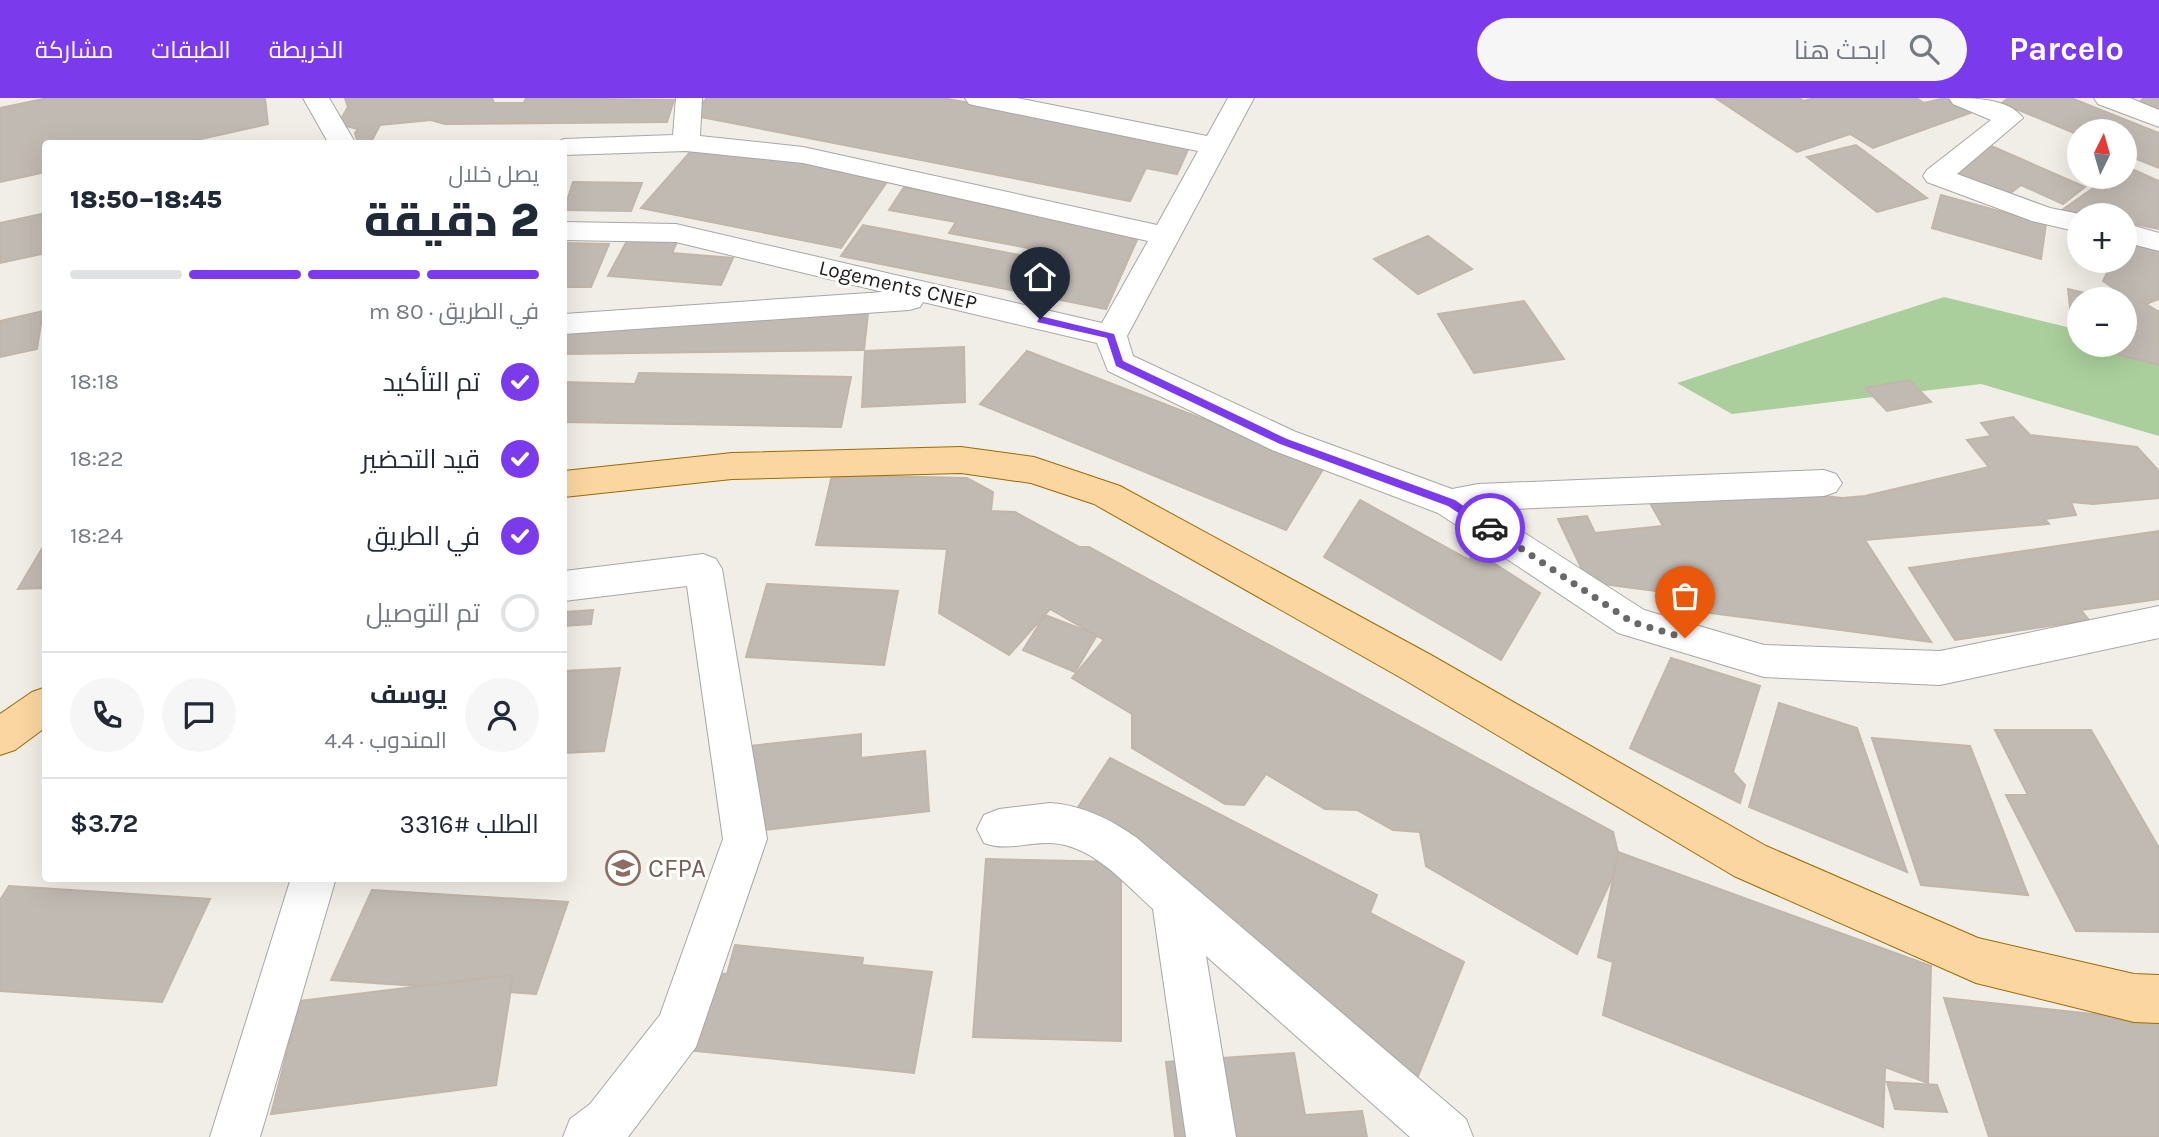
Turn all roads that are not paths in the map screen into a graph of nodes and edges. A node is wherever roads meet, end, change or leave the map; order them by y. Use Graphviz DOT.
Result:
graph roads {
  1 [pos="316,98"];
  2 [pos="689,98"];
  3 [pos="978,98"];
  4 [pos="1241,98"];
  5 [pos="1962,98"];
  6 [pos="2107,98"];
  7 [pos="2159,119"];
  8 [pos="341,140"];
  9 [pos="687,143"];
  10 [pos="567,146"];
  11 [pos="1214,146"];
  12 [pos="2067,220"];
  13 [pos="567,231"];
  14 [pos="1166,236"];
  15 [pos="2137,236"];
  16 [pos="2159,242"];
  17 [pos="946,297"];
  18 [pos="567,324"];
  19 [pos="1111,336"];
  20 [pos="1824,483"];
  21 [pos="567,484"];
  22 [pos="1451,503"];
  23 [pos="567,586"];
  24 [pos="2159,622"];
  25 [pos="42,707"];
  26 [pos="0,737"];
  27 [pos="999,829"];
  28 [pos="313,882"];
  29 [pos="1174,897"];
  30 [pos="2159,999"];
  31 [pos="235,1137"];
  32 [pos="588,1137"];
  33 [pos="1211,1137"];
  34 [pos="1448,1137"];
  1 -- 8 [label="street"];
  2 -- 9 [label="street"];
  3 -- 11 [label="street"];
  4 -- 11 [label="street"];
  5 -- 12 [label="street"];
  6 -- 7 [label="street"];
  9 -- 10 [label="street"];
  9 -- 14 [label="street"];
  11 -- 14 [label="street"];
  13 -- 17 [label="street, Logements CNEP"];
  14 -- 19 [label="street"];
  15 -- 16 [label="street"];
  17 -- 18 [label="street"];
  17 -- 19 [label="street, Logements CNEP"];
  19 -- 22 [label="street"];
  20 -- 22 [label="street"];
  21 -- 30 [label="main road"];
  22 -- 24 [label="street"];
  23 -- 32 [label="street"];
  25 -- 26 [label="main road"];
  27 -- 29 [label="street"];
  28 -- 31 [label="street"];
  29 -- 33 [label="street"];
  29 -- 34 [label="street"];
}
